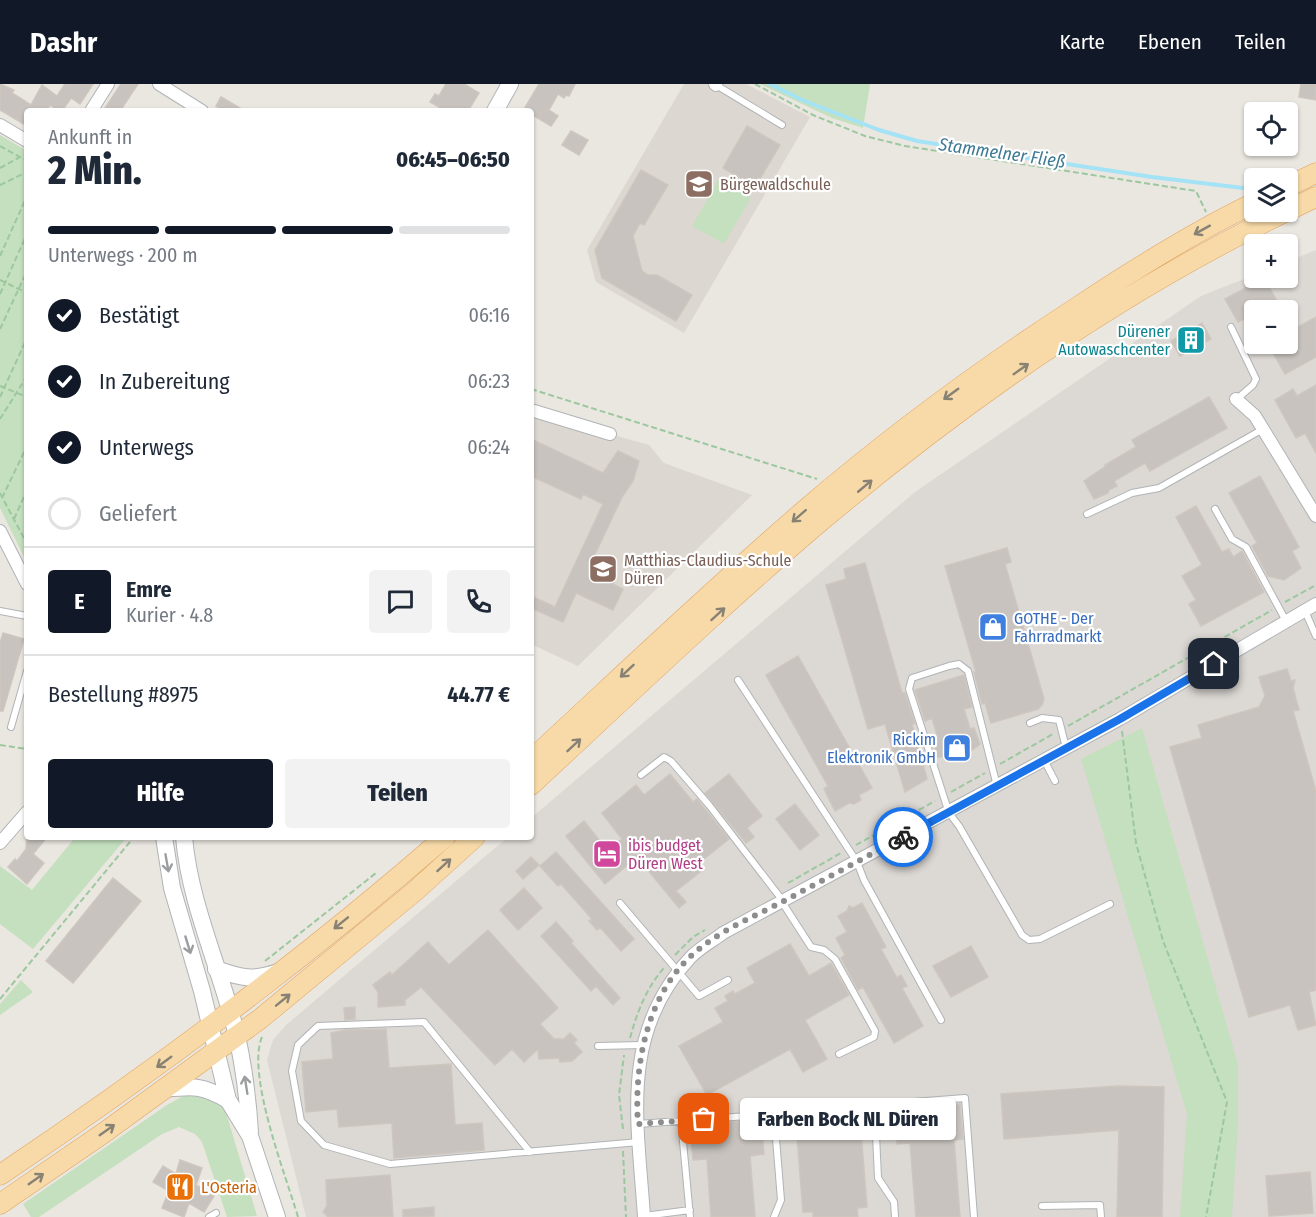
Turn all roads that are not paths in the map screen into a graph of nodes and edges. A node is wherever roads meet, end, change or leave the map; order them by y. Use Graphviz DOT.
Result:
graph roads {
  1 [pos="108,84"];
  2 [pos="159,84"];
  3 [pos="510,84"];
  4 [pos="716,85"];
  5 [pos="93,108"];
  6 [pos="197,108"];
  7 [pos="497,108"];
  8 [pos="0,125"];
  9 [pos="782,125"];
  10 [pos="24,139"];
  11 [pos="1316,173"];
  12 [pos="1298,182"];
  13 [pos="1316,197"];
  14 [pos="1298,205"];
  15 [pos="1244,208"];
  16 [pos="1265,222"];
  17 [pos="1231,327"];
  18 [pos="1236,399"];
  19 [pos="534,411"];
  20 [pos="1263,429"];
  21 [pos="610,434"];
  22 [pos="1215,509"];
  23 [pos="1087,514"];
  24 [pos="1316,516"];
  25 [pos="0,531"];
  26 [pos="24,578"];
  27 [pos="1316,604"];
  28 [pos="1305,610"];
  29 [pos="0,611"];
  30 [pos="24,615"];
  31 [pos="1286,621"];
  32 [pos="1316,636"];
  33 [pos="738,680"];
  34 [pos="24,682"];
  35 [pos="1030,723"];
  36 [pos="11,727"];
  37 [pos="1066,749"];
  38 [pos="534,757"];
  39 [pos="1044,760"];
  40 [pos="641,775"];
  41 [pos="1055,781"];
  42 [pos="534,782"];
  43 [pos="998,786"];
  44 [pos="949,813"];
  45 [pos="24,816"];
  46 [pos="164,840"];
  47 [pos="185,840"];
  48 [pos="441,840"];
  49 [pos="472,840"];
  50 [pos="0,844"];
  51 [pos="856,862"];
  52 [pos="783,901"];
  53 [pos="621,903"];
  54 [pos="1110,904"];
  55 [pos="274,966"];
  56 [pos="216,969"];
  57 [pos="679,970"];
  58 [pos="728,980"];
  59 [pos="230,1012"];
  60 [pos="941,1020"];
  61 [pos="211,1027"];
  62 [pos="237,1036"];
  63 [pos="643,1045"];
  64 [pos="598,1046"];
  65 [pos="217,1051"];
  66 [pos="839,1054"];
  67 [pos="164,1089"];
  68 [pos="228,1100"];
  69 [pos="875,1113"];
  70 [pos="774,1114"];
  71 [pos="681,1120"];
  72 [pos="638,1124"];
  73 [pos="250,1136"];
  74 [pos="639,1142"];
  75 [pos="530,1152"];
  76 [pos="0,1175"];
  77 [pos="0,1204"];
  78 [pos="1042,1206"];
  79 [pos="216,1213"];
  80 [pos="690,1214"];
  81 [pos="644,1216"];
  82 [pos="209,1217"];
  83 [pos="277,1217"];
  84 [pos="774,1217"];
  85 [pos="895,1217"];
  86 [pos="974,1217"];
  87 [pos="1101,1217"];
  1 -- 5 [label="street"];
  2 -- 6 [label="street"];
  3 -- 7 [label="main road"];
  4 -- 9 [label="lane"];
  8 -- 10 [label="street"];
  11 -- 12 [label="main road"];
  13 -- 14 [label="main road"];
  15 -- 38 [label="main road, one-way"];
  42 -- 16 [label="main road, one-way"];
  17 -- 18 [label="lane"];
  18 -- 20 [label="street"];
  19 -- 21 [label="street"];
  20 -- 23 [label="lane"];
  20 -- 24 [label="street"];
  22 -- 31 [label="lane"];
  25 -- 26 [label="street"];
  27 -- 28 [label="street"];
  28 -- 31 [label="street"];
  28 -- 32 [label="lane"];
  29 -- 30 [label="lane"];
  31 -- 37 [label="street"];
  33 -- 51 [label="lane"];
  34 -- 36 [label="lane"];
  35 -- 37 [label="lane"];
  37 -- 39 [label="street"];
  39 -- 41 [label="lane"];
  39 -- 43 [label="street"];
  40 -- 52 [label="lane"];
  43 -- 44 [label="street"];
  43 -- 44 [label="lane"];
  44 -- 51 [label="street"];
  44 -- 54 [label="lane"];
  45 -- 50 [label="street"];
  46 -- 61 [label="main road, one-way"];
  47 -- 56 [label="main road"];
  48 -- 55 [label="main road, one-way"];
  62 -- 49 [label="main road, one-way"];
  51 -- 52 [label="street"];
  51 -- 60 [label="lane"];
  52 -- 57 [label="street"];
  52 -- 66 [label="lane"];
  53 -- 57 [label="lane"];
  55 -- 56 [label="main road"];
  55 -- 59 [label="main road"];
  56 -- 59 [label="main road"];
  57 -- 58 [label="lane"];
  57 -- 63 [label="street"];
  59 -- 61 [label="main road"];
  59 -- 62 [label="main road"];
  61 -- 65 [label="main road"];
  61 -- 76 [label="main road, one-way"];
  62 -- 65 [label="main road"];
  73 -- 62 [label="main road, one-way"];
  63 -- 64 [label="lane"];
  63 -- 72 [label="street"];
  65 -- 67 [label="main road"];
  65 -- 68 [label="main road"];
  67 -- 68 [label="main road"];
  77 -- 67 [label="main road, one-way"];
  68 -- 73 [label="main road"];
  69 -- 70 [label="lane"];
  69 -- 85 [label="lane"];
  69 -- 86 [label="lane"];
  70 -- 71 [label="lane"];
  70 -- 84 [label="lane"];
  71 -- 72 [label="lane"];
  71 -- 80 [label="lane"];
  72 -- 74 [label="street"];
  73 -- 83 [label="main road"];
  74 -- 75 [label="lane"];
  74 -- 81 [label="street"];
  75 -- 75 [label="lane"];
  78 -- 87 [label="lane"];
  79 -- 82 [label="lane"];
  80 -- 81 [label="lane"];
}
